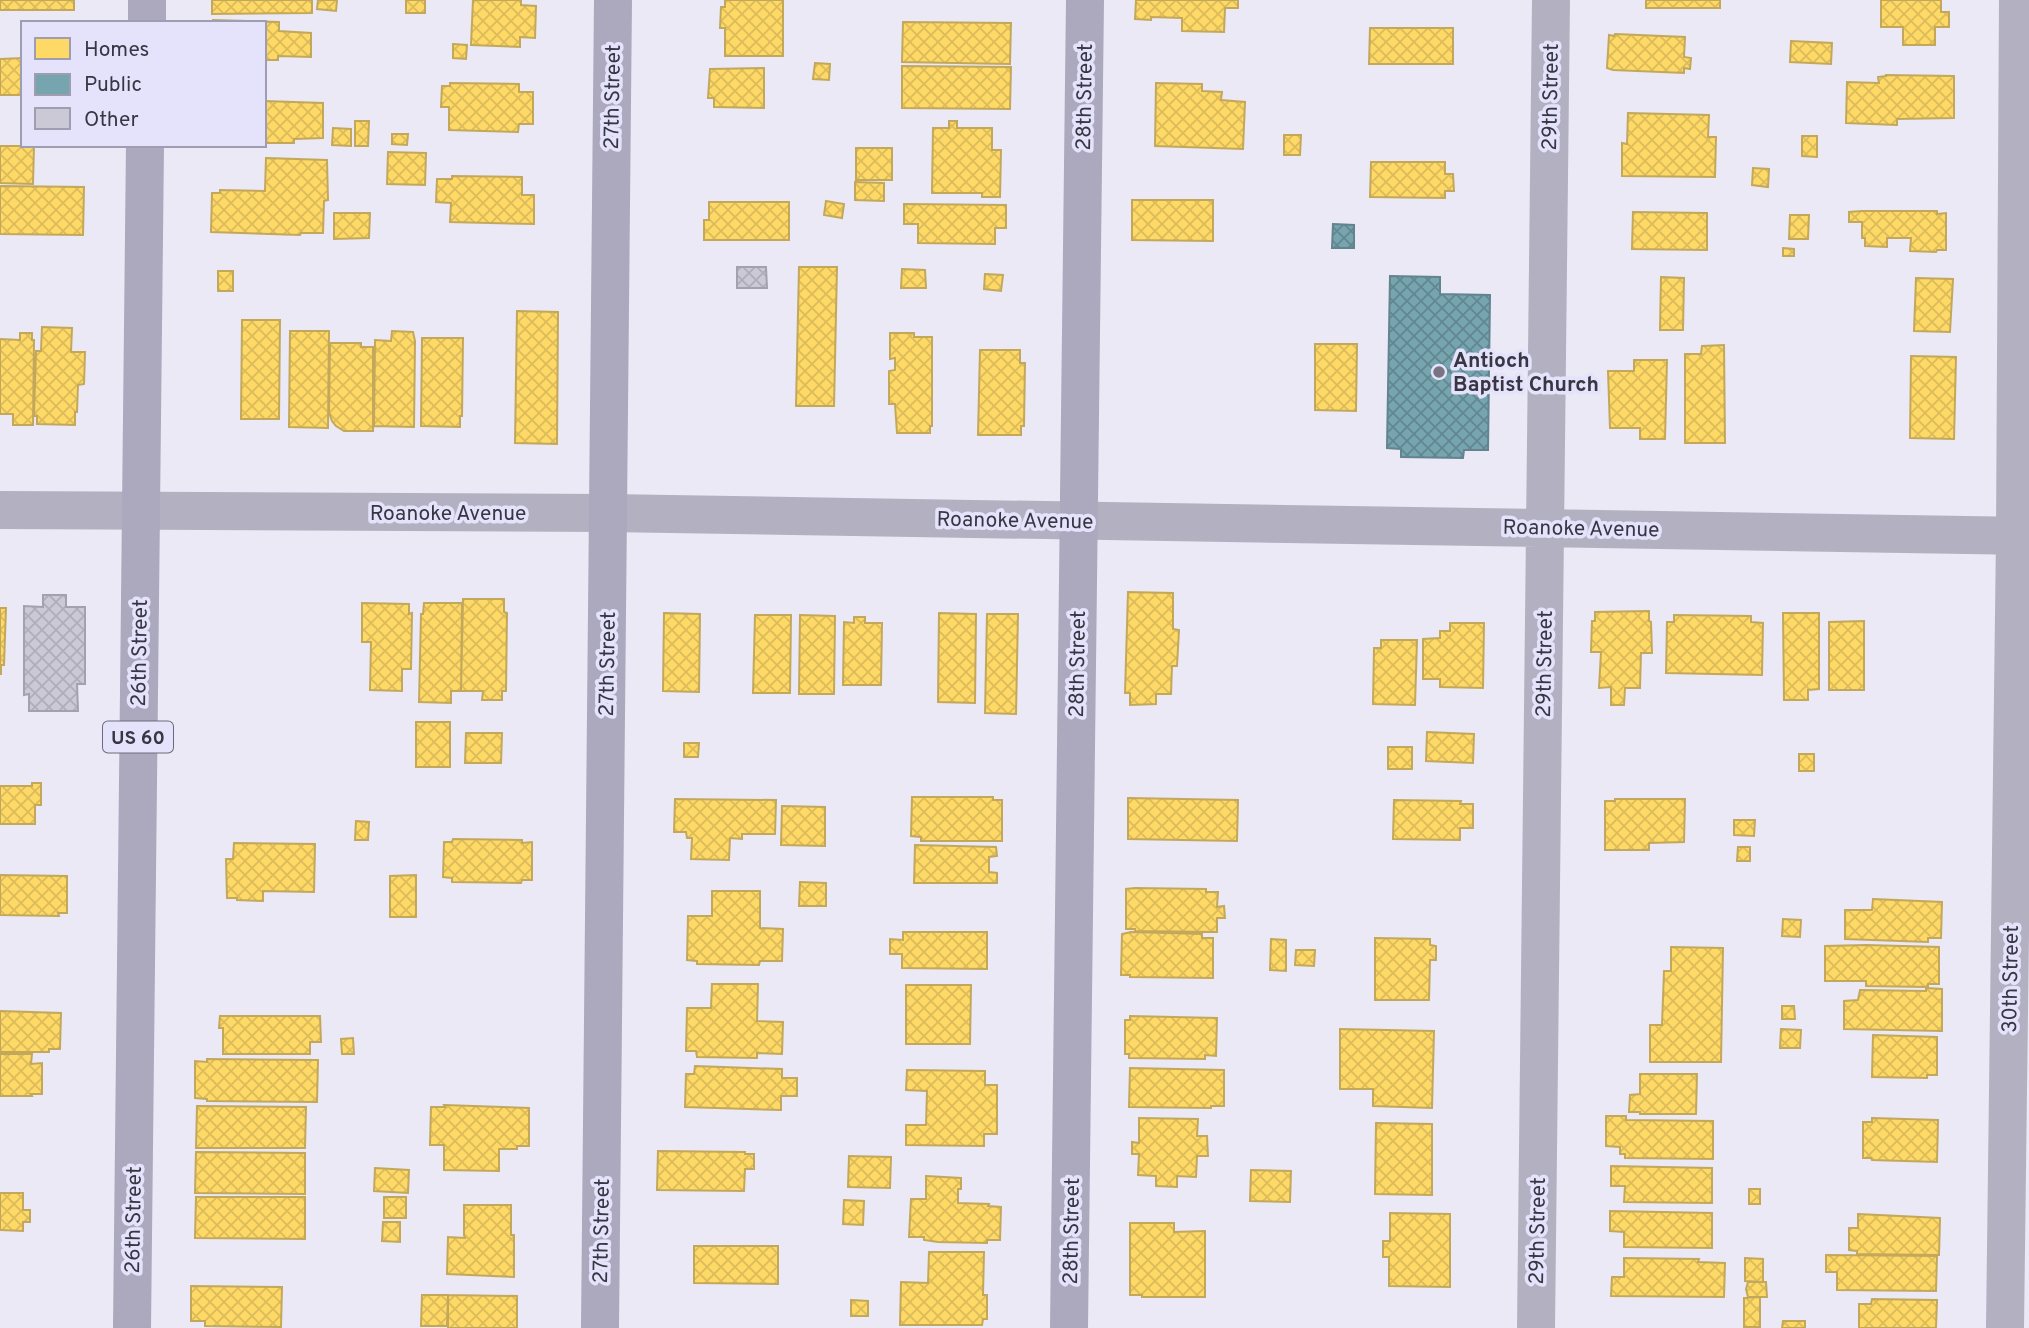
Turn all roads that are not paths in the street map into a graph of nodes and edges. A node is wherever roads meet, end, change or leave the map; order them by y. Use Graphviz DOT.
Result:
graph roads {
  1 [pos="147,0"];
  2 [pos="613,0"];
  3 [pos="1085,0"];
  4 [pos="1551,0"];
  5 [pos="2018,0"];
  6 [pos="147,21"];
  7 [pos="145,147"];
  8 [pos="0,510"];
  9 [pos="141,512"];
  10 [pos="608,513"];
  11 [pos="1078,521"];
  12 [pos="1546,527"];
  13 [pos="2022,536"];
  14 [pos="132,1328"];
  15 [pos="600,1328"];
  16 [pos="1069,1328"];
  17 [pos="1536,1328"];
  18 [pos="2005,1328"];
  1 -- 6 [label="main road"];
  2 -- 10 [label="main road, 27th Street"];
  3 -- 11 [label="main road, 28th Street"];
  4 -- 12 [label="street, 29th Street"];
  5 -- 13 [label="street, 30th Street"];
  7 -- 9 [label="main road, 26th Street / US 60"];
  8 -- 9 [label="street, Roanoke Avenue"];
  9 -- 10 [label="street, Roanoke Avenue"];
  9 -- 14 [label="main road, 26th Street / US 60"];
  10 -- 11 [label="street, Roanoke Avenue"];
  10 -- 15 [label="main road, 27th Street"];
  11 -- 12 [label="street, Roanoke Avenue"];
  11 -- 16 [label="main road, 28th Street"];
  12 -- 13 [label="street, Roanoke Avenue"];
  12 -- 17 [label="street, 29th Street"];
  13 -- 18 [label="street, 30th Street"];
}
